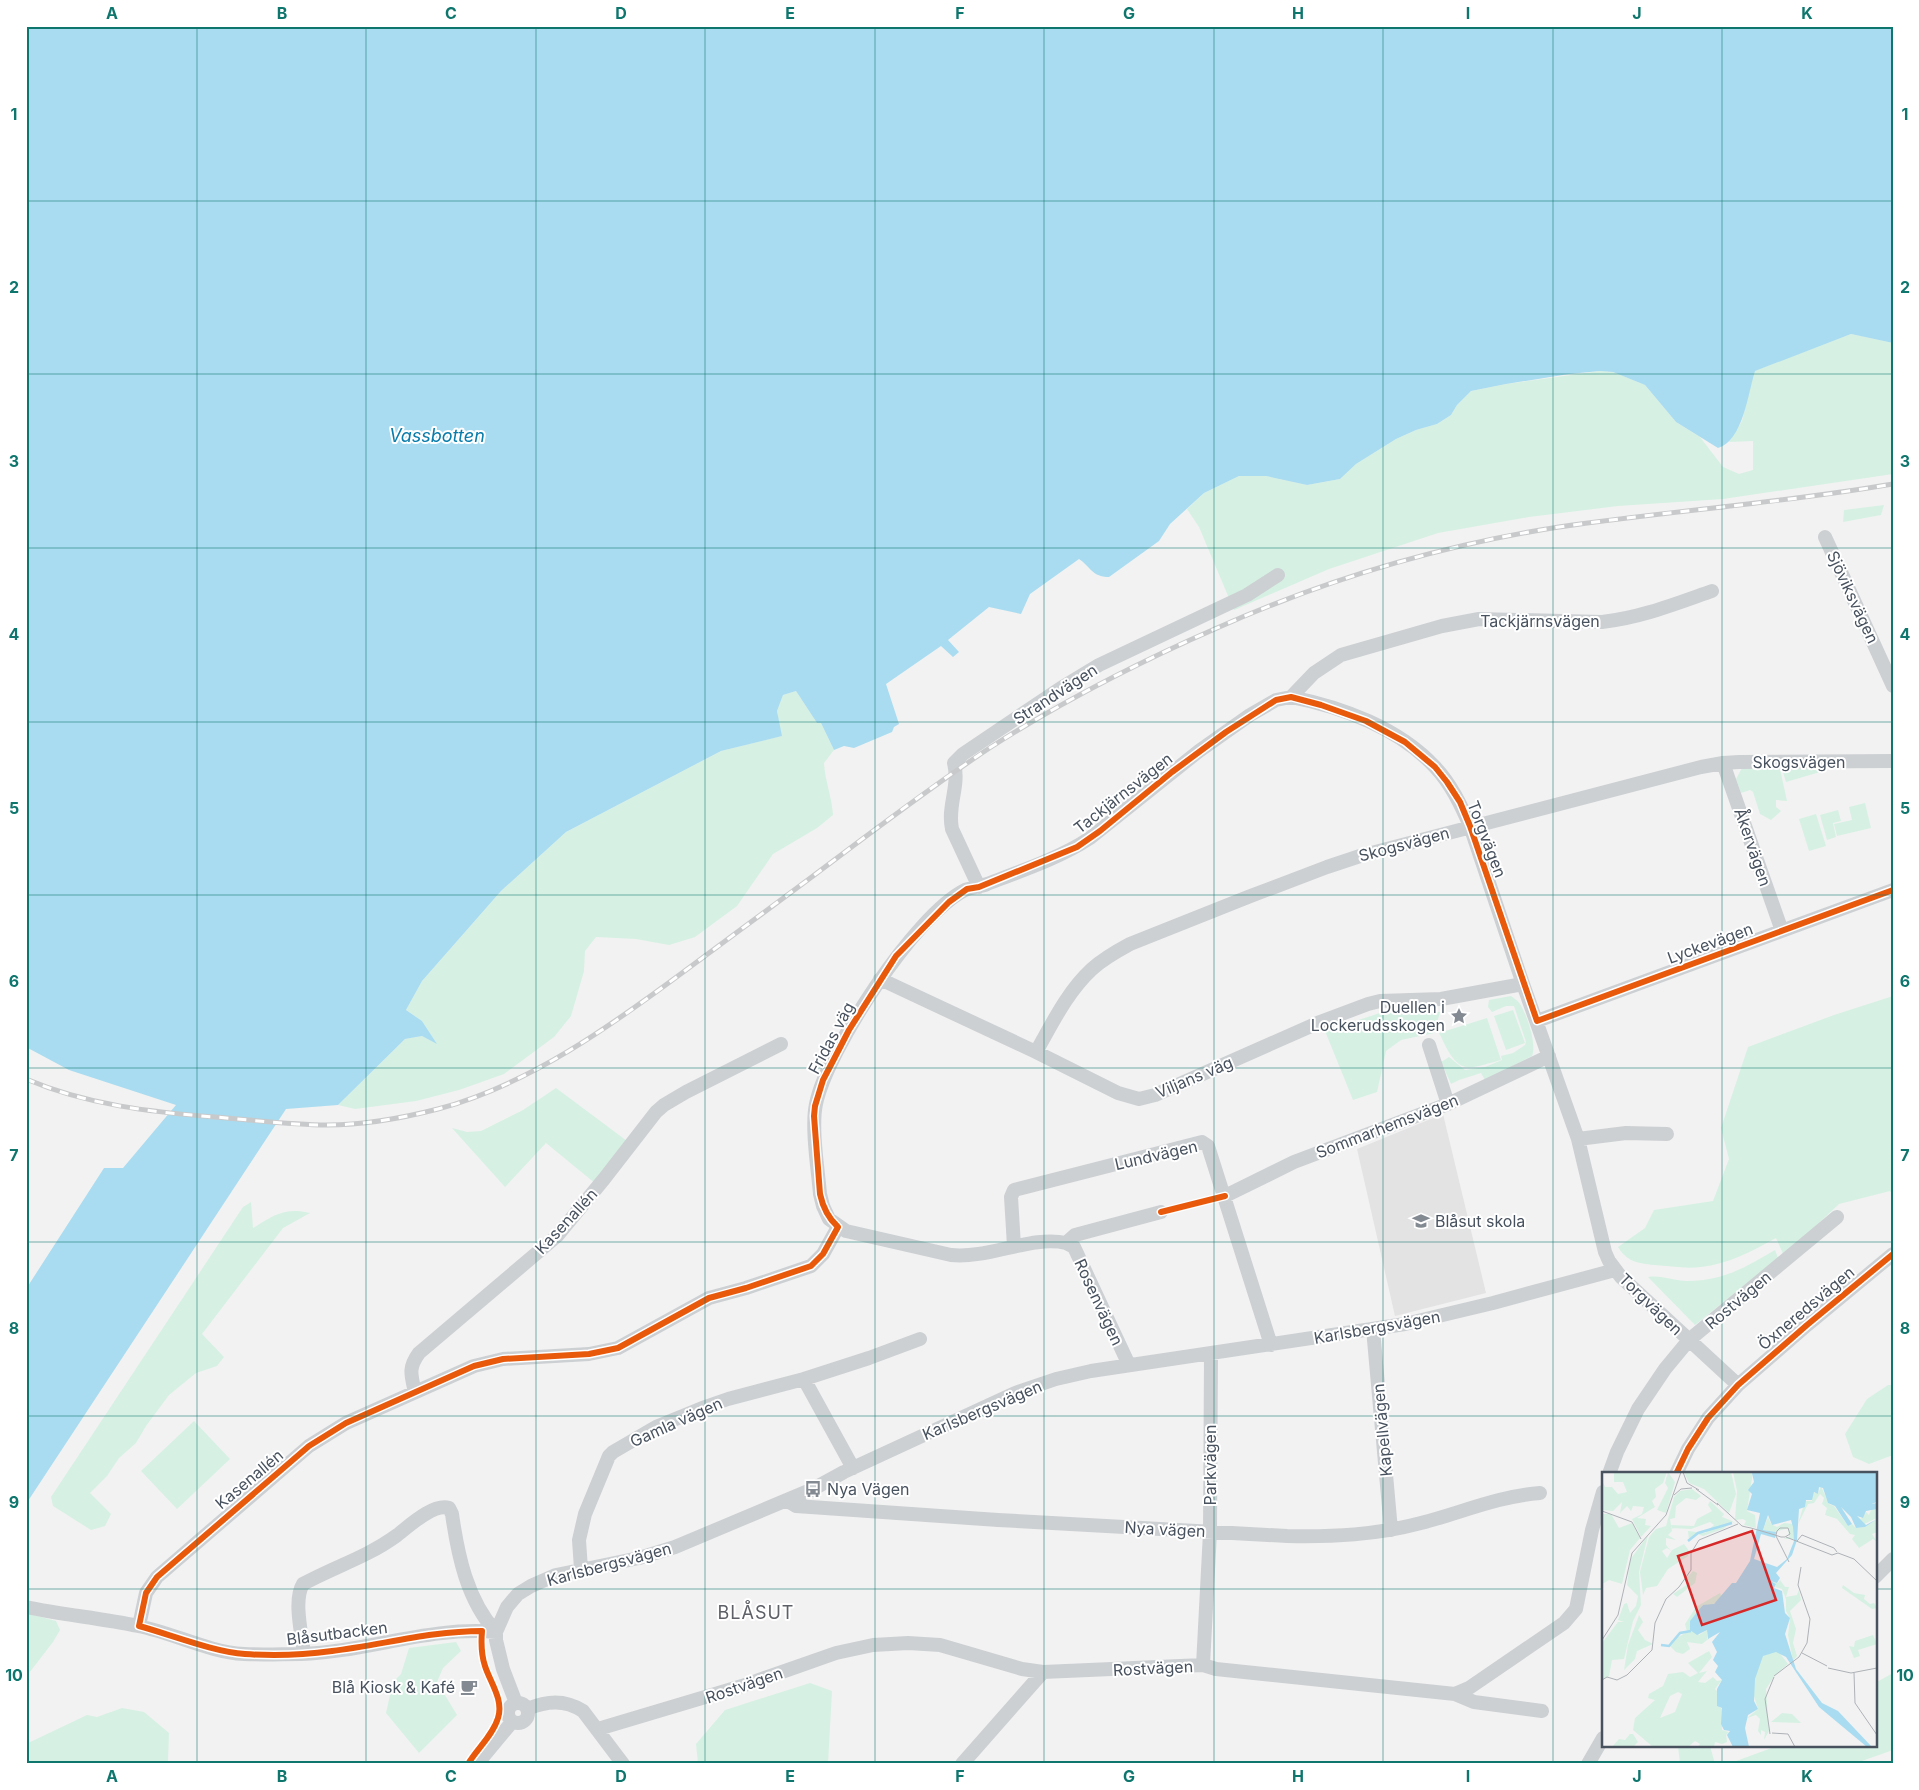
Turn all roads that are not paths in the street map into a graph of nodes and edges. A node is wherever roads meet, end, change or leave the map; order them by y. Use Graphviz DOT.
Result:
graph roads {
  1 [pos="1825,536"];
  2 [pos="1278,575"];
  3 [pos="1712,591"];
  4 [pos="1893,686"];
  5 [pos="1292,697"];
  6 [pos="1893,761"];
  7 [pos="1723,763"];
  8 [pos="1470,826"];
  9 [pos="979,887"];
  10 [pos="1893,890"];
  11 [pos="1782,931"];
  12 [pos="880,979"];
  13 [pos="1523,984"];
  14 [pos="1537,1021"];
  15 [pos="781,1044"];
  16 [pos="1429,1044"];
  17 [pos="1036,1052"];
  18 [pos="1549,1056"];
  19 [pos="1448,1104"];
  20 [pos="1667,1134"];
  21 [pos="1578,1139"];
  22 [pos="1225,1196"];
  23 [pos="1161,1212"];
  24 [pos="1838,1217"];
  25 [pos="838,1227"];
  26 [pos="1066,1242"];
  27 [pos="1014,1246"];
  28 [pos="1893,1254"];
  29 [pos="1615,1270"];
  30 [pos="1372,1330"];
  31 [pos="920,1339"];
  32 [pos="1689,1340"];
  33 [pos="1271,1345"];
  34 [pos="1211,1354"];
  35 [pos="1129,1365"];
  36 [pos="804,1379"];
  37 [pos="1738,1385"];
  38 [pos="415,1392"];
  39 [pos="853,1468"];
  40 [pos="1610,1472"];
  41 [pos="1677,1472"];
  42 [pos="1540,1492"];
  43 [pos="1602,1495"];
  44 [pos="789,1499"];
  45 [pos="1391,1530"];
  46 [pos="1210,1532"];
  47 [pos="1893,1559"];
  48 [pos="581,1569"];
  49 [pos="1876,1575"];
  50 [pos="26,1607"];
  51 [pos="138,1626"];
  52 [pos="496,1632"];
  53 [pos="304,1654"];
  54 [pos="1203,1666"];
  55 [pos="1043,1672"];
  56 [pos="1455,1694"];
  57 [pos="521,1706"];
  58 [pos="1542,1711"];
  59 [pos="598,1729"];
  60 [pos="1602,1740"];
  61 [pos="477,1764"];
  62 [pos="623,1764"];
  63 [pos="962,1764"];
  64 [pos="1588,1764"];
  1 -- 4 [label="street, Sjöviksvägen"];
  2 -- 9 [label="street, Strandvägen"];
  3 -- 5 [label="street, Tackjärnsvägen"];
  5 -- 8 [label="street, Torgvägen"];
  5 -- 9 [label="street, Tackjärnsvägen"];
  6 -- 7 [label="street, Skogsvägen"];
  7 -- 8 [label="street, Skogsvägen"];
  7 -- 11 [label="street, Åkervägen"];
  8 -- 13 [label="street, Torgvägen"];
  8 -- 17 [label="street, Skogsvägen"];
  9 -- 12 [label="street, Tackjärnsvägen"];
  10 -- 11 [label="street, Lyckevägen"];
  11 -- 14 [label="street, Lyckevägen"];
  12 -- 17 [label="street, Viljans väg"];
  12 -- 25 [label="street, Fridas väg"];
  13 -- 14 [label="street, Torgvägen"];
  13 -- 17 [label="street, Viljans väg"];
  14 -- 18 [label="street, Torgvägen"];
  15 -- 38 [label="street, Kasenallén"];
  16 -- 19 [label="street"];
  18 -- 19 [label="street, Sommarhemsvägen"];
  18 -- 21 [label="street, Torgvägen"];
  19 -- 22 [label="street, Sommarhemsvägen"];
  20 -- 21 [label="street"];
  21 -- 29 [label="street, Torgvägen"];
  22 -- 27 [label="street, Lundvägen"];
  22 -- 33 [label="street, Lundvägen"];
  23 -- 26 [label="street"];
  24 -- 32 [label="street, Rostvägen"];
  25 -- 27 [label="street"];
  25 -- 38 [label="street"];
  26 -- 27 [label="street"];
  26 -- 35 [label="street, Rosenvägen"];
  28 -- 37 [label="street, Öxneredsvägen"];
  29 -- 30 [label="street, Karlsbergsvägen"];
  29 -- 32 [label="street, Torgvägen"];
  30 -- 33 [label="street, Karlsbergsvägen"];
  30 -- 45 [label="street, Kapellvägen"];
  31 -- 36 [label="street, Gamla vägen"];
  32 -- 37 [label="street, Torgvägen"];
  32 -- 40 [label="street, Rostvägen"];
  33 -- 34 [label="street, Karlsbergsvägen"];
  34 -- 35 [label="street, Karlsbergsvägen"];
  34 -- 46 [label="street, Parkvägen"];
  35 -- 39 [label="street, Karlsbergsvägen"];
  36 -- 39 [label="street"];
  36 -- 48 [label="street, Gamla vägen"];
  37 -- 41 [label="street, Öxneredsvägen"];
  38 -- 51 [label="street, Kasenallén"];
  39 -- 44 [label="street, Karlsbergsvägen"];
  42 -- 45 [label="street, Nya vägen"];
  43 -- 56 [label="street"];
  44 -- 46 [label="street, Nya vägen"];
  44 -- 48 [label="street, Karlsbergsvägen"];
  45 -- 46 [label="street, Nya vägen"];
  46 -- 54 [label="street, Parkvägen"];
  47 -- 49 [label="street"];
  48 -- 52 [label="street, Karlsbergsvägen"];
  50 -- 51 [label="street, Blåsutbacken"];
  51 -- 53 [label="street, Blåsutbacken"];
  52 -- 53 [label="street, Blåsutbacken"];
  52 -- 53 [label="street"];
  52 -- 57 [label="street"];
  54 -- 55 [label="street, Rostvägen"];
  54 -- 56 [label="street, Rostvägen"];
  55 -- 59 [label="street, Rostvägen"];
  55 -- 63 [label="street"];
  56 -- 58 [label="street, Rostvägen"];
  57 -- 59 [label="street"];
  57 -- 61 [label="street"];
  59 -- 62 [label="street"];
  60 -- 64 [label="street"];
}
